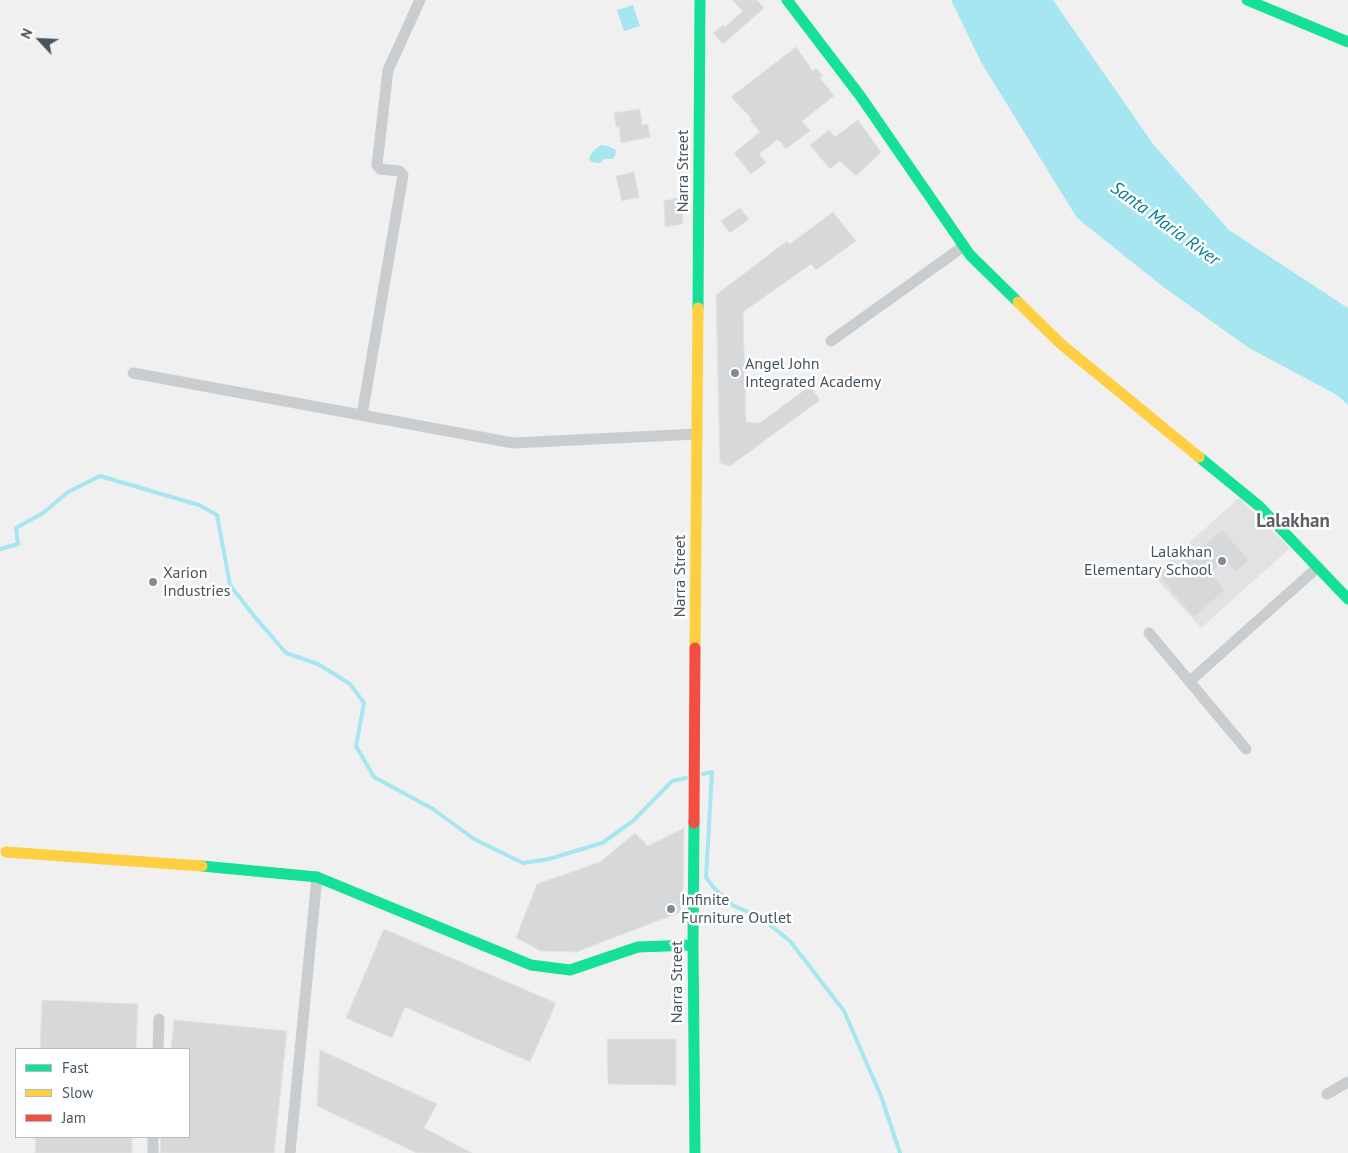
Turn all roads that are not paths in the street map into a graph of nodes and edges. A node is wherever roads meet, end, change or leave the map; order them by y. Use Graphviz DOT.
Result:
graph roads {
  1 [pos="420,0"];
  2 [pos="700,0"];
  3 [pos="787,0"];
  4 [pos="1247,0"];
  5 [pos="1348,42"];
  6 [pos="964,246"];
  7 [pos="832,341"];
  8 [pos="133,373"];
  9 [pos="362,415"];
  10 [pos="697,434"];
  11 [pos="1318,567"];
  12 [pos="1348,599"];
  13 [pos="1149,633"];
  14 [pos="1190,681"];
  15 [pos="1246,748"];
  16 [pos="6,852"];
  17 [pos="317,877"];
  18 [pos="693,945"];
  19 [pos="159,1019"];
  20 [pos="158,1048"];
  21 [pos="1348,1082"];
  22 [pos="1327,1094"];
  23 [pos="153,1138"];
  24 [pos="152,1153"];
  25 [pos="290,1153"];
  26 [pos="695,1153"];
  1 -- 9 [label="street"];
  2 -- 10 [label="street, Narra Street"];
  3 -- 6 [label="street"];
  4 -- 5 [label="street"];
  6 -- 7 [label="street"];
  6 -- 11 [label="street"];
  8 -- 9 [label="street"];
  9 -- 10 [label="street"];
  10 -- 18 [label="street, Narra Street"];
  11 -- 12 [label="street"];
  11 -- 14 [label="street"];
  13 -- 14 [label="street"];
  14 -- 15 [label="street"];
  16 -- 17 [label="street"];
  17 -- 18 [label="street"];
  17 -- 25 [label="street"];
  18 -- 26 [label="street, Narra Street"];
  19 -- 20 [label="street"];
  21 -- 22 [label="street"];
  23 -- 24 [label="street"];
}
